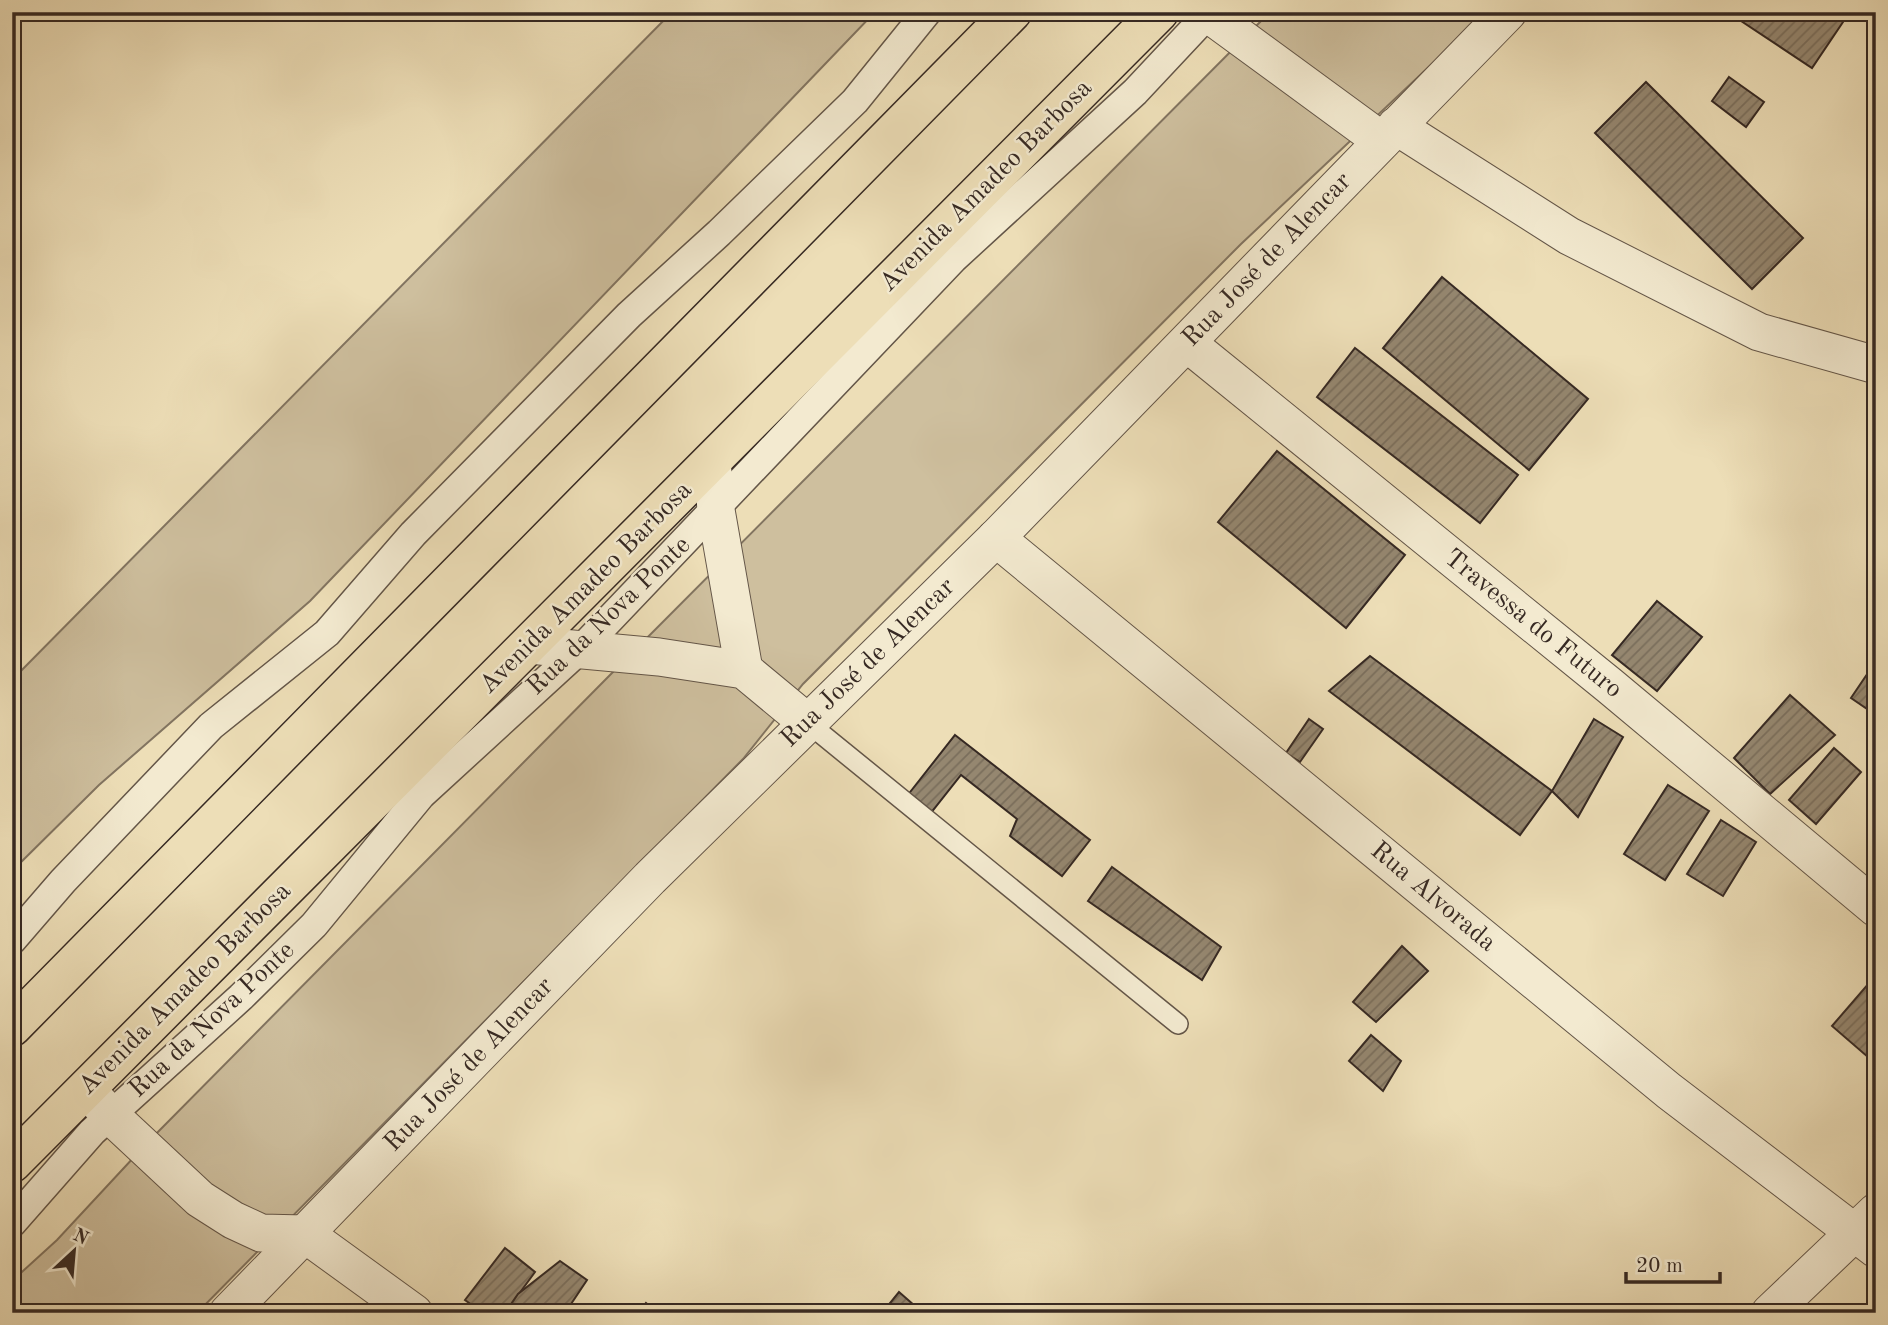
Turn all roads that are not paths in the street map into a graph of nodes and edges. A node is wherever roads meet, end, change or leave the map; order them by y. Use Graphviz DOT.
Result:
graph roads {
  1 [pos="927,12"];
  2 [pos="1012,12"];
  3 [pos="1159,12"];
  4 [pos="1508,12"];
  5 [pos="1208,13"];
  6 [pos="1389,134"];
  7 [pos="1187,344"];
  8 [pos="1876,365"];
  9 [pos="712,461"];
  10 [pos="716,510"];
  11 [pos="996,538"];
  12 [pos="528,645"];
  13 [pos="578,651"];
  14 [pos="744,670"];
  15 [pos="808,723"];
  16 [pos="1876,908"];
  17 [pos="12,940"];
  18 [pos="1178,1024"];
  19 [pos="12,1027"];
  20 [pos="98,1102"];
  21 [pos="12,1163"];
  22 [pos="12,1223"];
  23 [pos="1869,1231"];
  24 [pos="305,1234"];
  25 [pos="228,1313"];
  26 [pos="414,1313"];
  27 [pos="1770,1313"];
  1 -- 17 [label="street"];
  2 -- 19 [label="main road"];
  3 -- 9 [label="main road, Avenida Amadeo Barbosa"];
  4 -- 6 [label="street, Rua José de Alencar"];
  5 -- 6 [label="street"];
  5 -- 10 [label="street, Rua da Nova Ponte"];
  6 -- 7 [label="street, Rua José de Alencar"];
  6 -- 8 [label="street"];
  7 -- 11 [label="street, Rua José de Alencar"];
  7 -- 16 [label="street, Travessa do Futuro"];
  9 -- 10 [label="street"];
  9 -- 12 [label="main road, Avenida Amadeo Barbosa"];
  10 -- 13 [label="street, Rua da Nova Ponte"];
  10 -- 14 [label="street"];
  11 -- 15 [label="street, Rua José de Alencar"];
  11 -- 23 [label="street, Rua Alvorada"];
  12 -- 13 [label="street"];
  12 -- 20 [label="main road, Avenida Amadeo Barbosa"];
  13 -- 14 [label="street"];
  13 -- 20 [label="street, Rua da Nova Ponte"];
  14 -- 15 [label="street"];
  15 -- 18 [label="lane"];
  15 -- 24 [label="street, Rua José de Alencar"];
  20 -- 21 [label="main road, Avenida Amadeo Barbosa"];
  20 -- 22 [label="street, Rua da Nova Ponte"];
  20 -- 24 [label="street"];
  23 -- 27 [label="street"];
  24 -- 25 [label="street, Rua José de Alencar"];
  24 -- 26 [label="street"];
}
